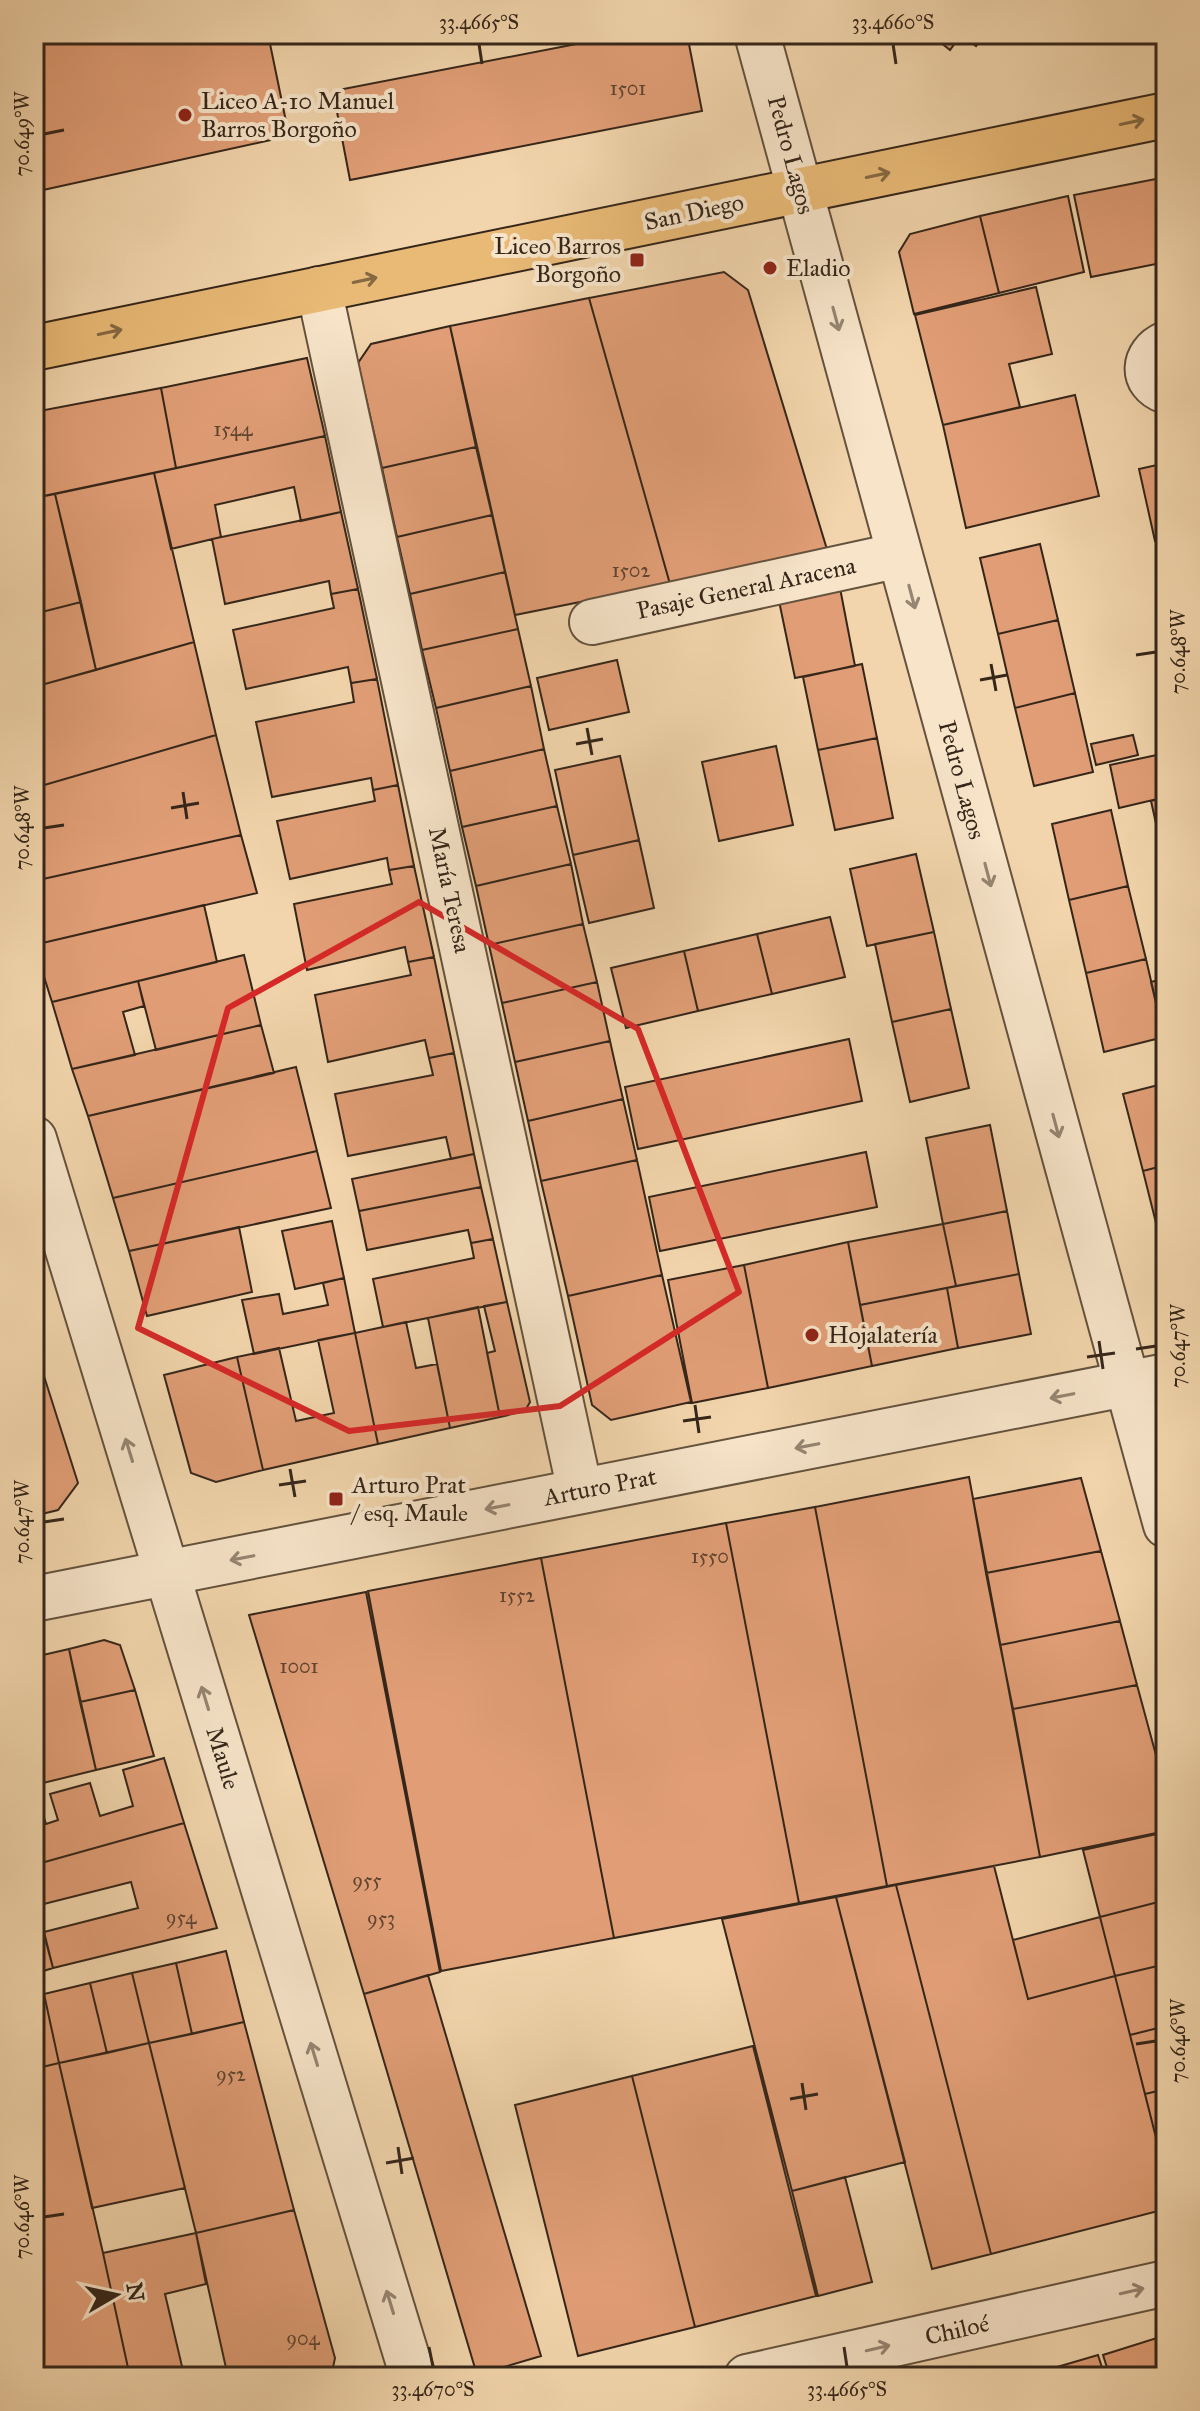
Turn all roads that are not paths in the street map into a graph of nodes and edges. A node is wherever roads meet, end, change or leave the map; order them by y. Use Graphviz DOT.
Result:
graph roads {
  1 [pos="757,34"];
  2 [pos="1166,115"];
  3 [pos="801,190"];
  4 [pos="319,289"];
  5 [pos="1166,344"];
  6 [pos="34,348"];
  7 [pos="1166,391"];
  8 [pos="900,555"];
  9 [pos="592,622"];
  10 [pos="34,1139"];
  11 [pos="1146,1380"];
  12 [pos="580,1491"];
  13 [pos="1166,1525"];
  14 [pos="167,1572"];
  15 [pos="34,1599"];
  16 [pos="1166,2283"];
  17 [pos="413,2377"];
  18 [pos="747,2377"];
  1 -- 3 [label="street, Pedro Lagos"];
  3 -- 2 [label="main road, San Diego, one-way"];
  4 -- 3 [label="main road, San Diego, one-way"];
  3 -- 8 [label="street, Pedro Lagos, one-way"];
  6 -- 4 [label="main road, San Diego, one-way"];
  4 -- 12 [label="street, María Teresa"];
  5 -- 7 [label="street"];
  8 -- 9 [label="street, Pasaje General Aracena"];
  8 -- 11 [label="street, Pedro Lagos, one-way"];
  14 -- 10 [label="street, Maule, one-way"];
  11 -- 12 [label="street, Arturo Prat, one-way"];
  11 -- 13 [label="street, Pedro Lagos"];
  12 -- 14 [label="street, Arturo Prat, one-way"];
  14 -- 15 [label="street, Arturo Prat"];
  17 -- 14 [label="street, Maule, one-way"];
  18 -- 16 [label="street, Chiloé, one-way"];
}
